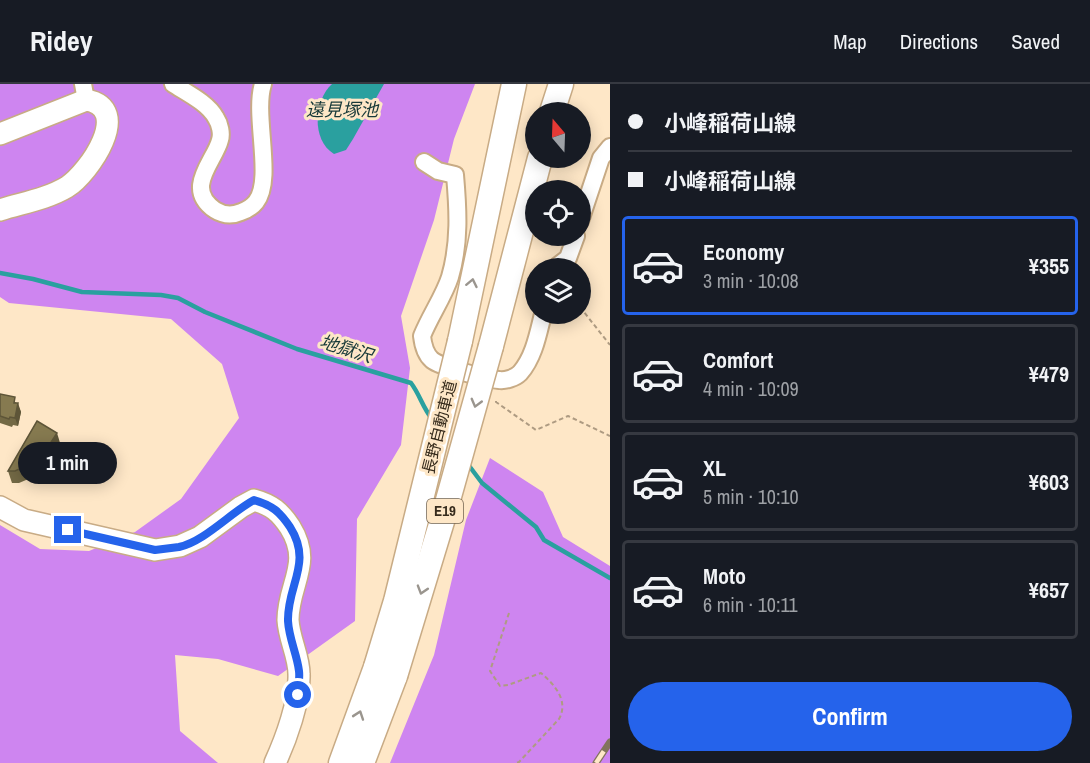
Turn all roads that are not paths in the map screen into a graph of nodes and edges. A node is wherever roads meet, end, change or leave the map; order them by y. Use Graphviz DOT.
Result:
graph roads {
  1 [pos="173,84"];
  2 [pos="263,84"];
  3 [pos="514,84"];
  4 [pos="561,84"];
  5 [pos="84,92"];
  6 [pos="555,102"];
  7 [pos="0,134"];
  8 [pos="610,147"];
  9 [pos="424,162"];
  10 [pos="537,168"];
  11 [pos="591,188"];
  12 [pos="0,210"];
  13 [pos="540,324"];
  14 [pos="0,507"];
  15 [pos="385,671"];
  16 [pos="275,763"];
  17 [pos="341,763"];
  18 [pos="362,763"];
  1 -- 2 [label="street"];
  15 -- 3 [label="highway, 長野自動車道 / E19, one-way, bridge"];
  4 -- 6 [label="highway"];
  5 -- 7 [label="main road"];
  5 -- 12 [label="main road"];
  8 -- 11 [label="street"];
  9 -- 13 [label="street"];
  10 -- 15 [label="highway, 長野自動車道 / E19, one-way, bridge"];
  14 -- 16 [label="main road"];
  17 -- 15 [label="highway, 長野自動車道 / E19, one-way"];
  15 -- 18 [label="highway, 長野自動車道 / E19"];
}
